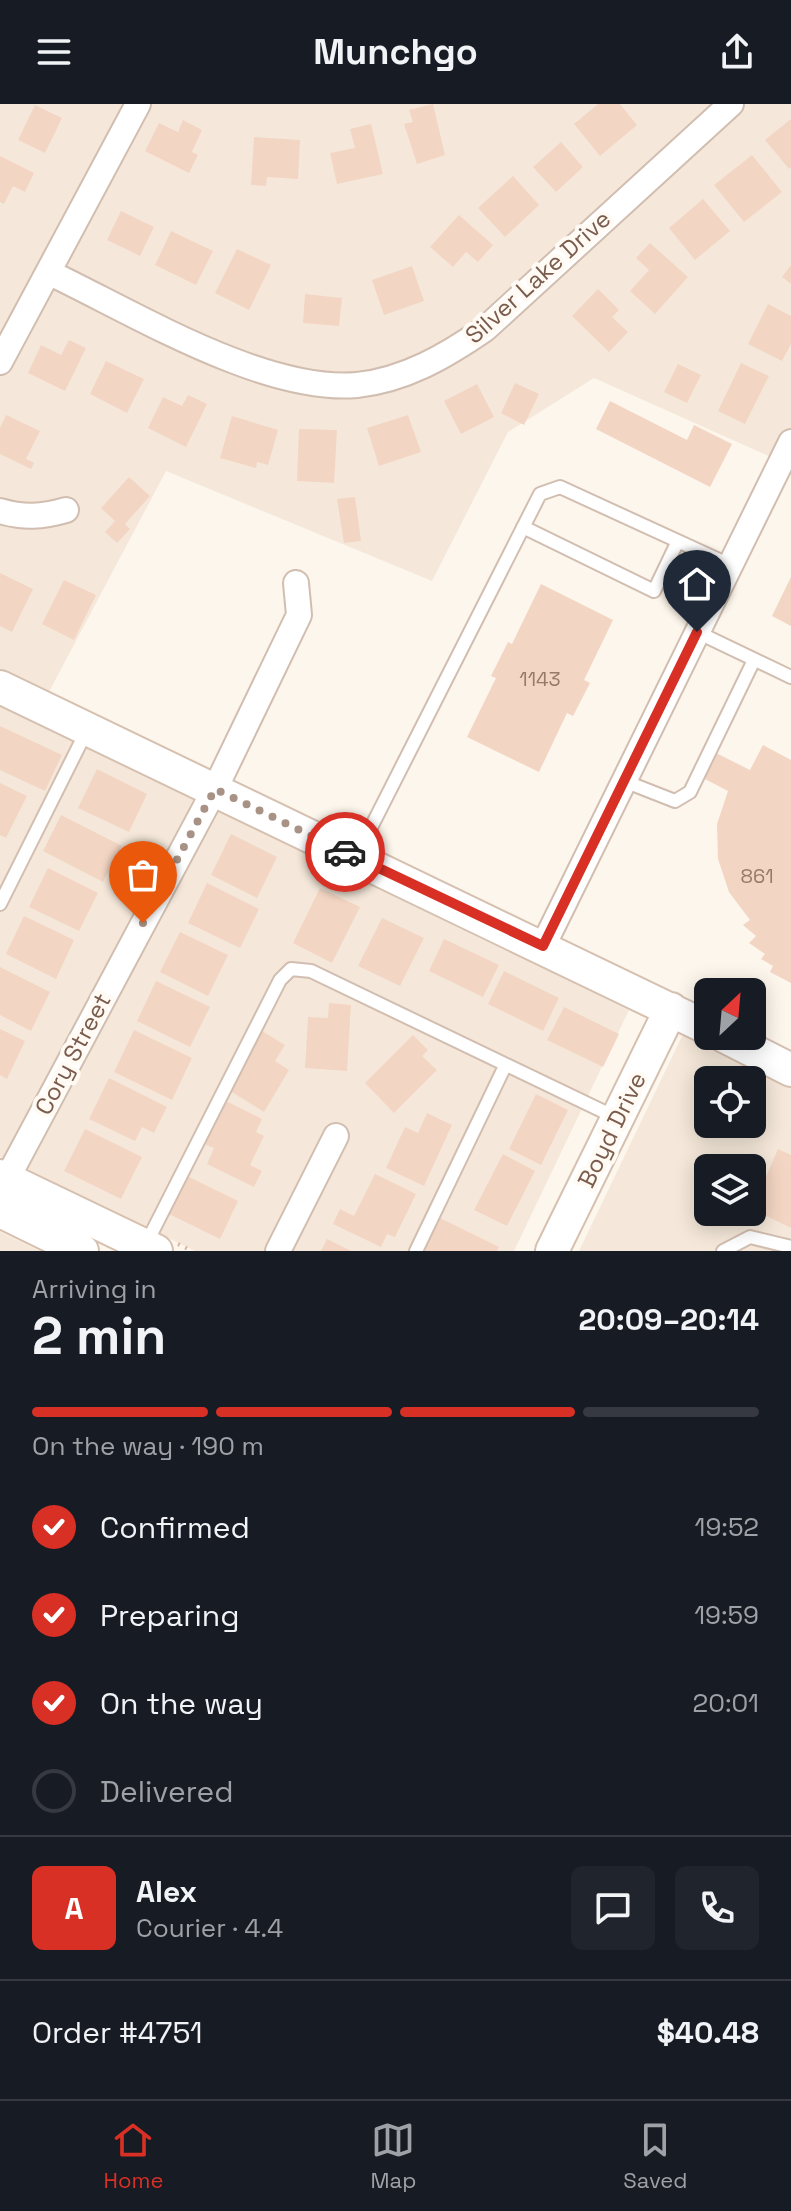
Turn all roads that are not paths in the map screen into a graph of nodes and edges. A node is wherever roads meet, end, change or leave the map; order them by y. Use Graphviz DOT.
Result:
graph roads {
  1 [pos="138,104"];
  2 [pos="731,104"];
  3 [pos="50,273"];
  4 [pos="0,362"];
  5 [pos="791,442"];
  6 [pos="66,510"];
  7 [pos="0,511"];
  8 [pos="523,527"];
  9 [pos="677,543"];
  10 [pos="730,565"];
  11 [pos="296,583"];
  12 [pos="697,632"];
  13 [pos="754,660"];
  14 [pos="791,677"];
  15 [pos="0,687"];
  16 [pos="89,727"];
  17 [pos="624,781"];
  18 [pos="215,789"];
  19 [pos="356,857"];
  20 [pos="0,904"];
  21 [pos="543,946"];
  22 [pos="671,1009"];
  23 [pos="694,1021"];
  24 [pos="752,1050"];
  25 [pos="505,1066"];
  26 [pos="791,1070"];
  27 [pos="617,1118"];
  28 [pos="336,1136"];
  29 [pos="2,1182"];
  30 [pos="0,1211"];
  31 [pos="791,1247"];
  32 [pos="150,1248"];
  33 [pos="82,1251"];
  34 [pos="278,1251"];
  35 [pos="416,1251"];
  36 [pos="552,1251"];
  37 [pos="723,1251"];
  1 -- 3 [label="street"];
  2 -- 3 [label="street, Silver Lake Drive"];
  3 -- 4 [label="street"];
  5 -- 10 [label="street"];
  6 -- 7 [label="street"];
  8 -- 9 [label="lane"];
  8 -- 9 [label="lane"];
  8 -- 19 [label="lane"];
  9 -- 10 [label="lane"];
  10 -- 12 [label="street"];
  11 -- 18 [label="street, Cory Street"];
  12 -- 13 [label="lane"];
  12 -- 17 [label="street"];
  13 -- 14 [label="lane"];
  13 -- 17 [label="lane"];
  15 -- 16 [label="street"];
  16 -- 18 [label="street"];
  16 -- 20 [label="lane"];
  17 -- 21 [label="street"];
  18 -- 19 [label="street"];
  18 -- 29 [label="street, Cory Street"];
  19 -- 21 [label="street"];
  21 -- 22 [label="street"];
  22 -- 23 [label="street"];
  22 -- 27 [label="street, Boyd Drive"];
  24 -- 26 [label="street"];
  25 -- 27 [label="lane"];
  25 -- 32 [label="lane"];
  25 -- 35 [label="lane"];
  27 -- 36 [label="street, Boyd Drive"];
  28 -- 34 [label="street"];
  29 -- 32 [label="street"];
  30 -- 33 [label="street"];
  31 -- 37 [label="lane"];
}
